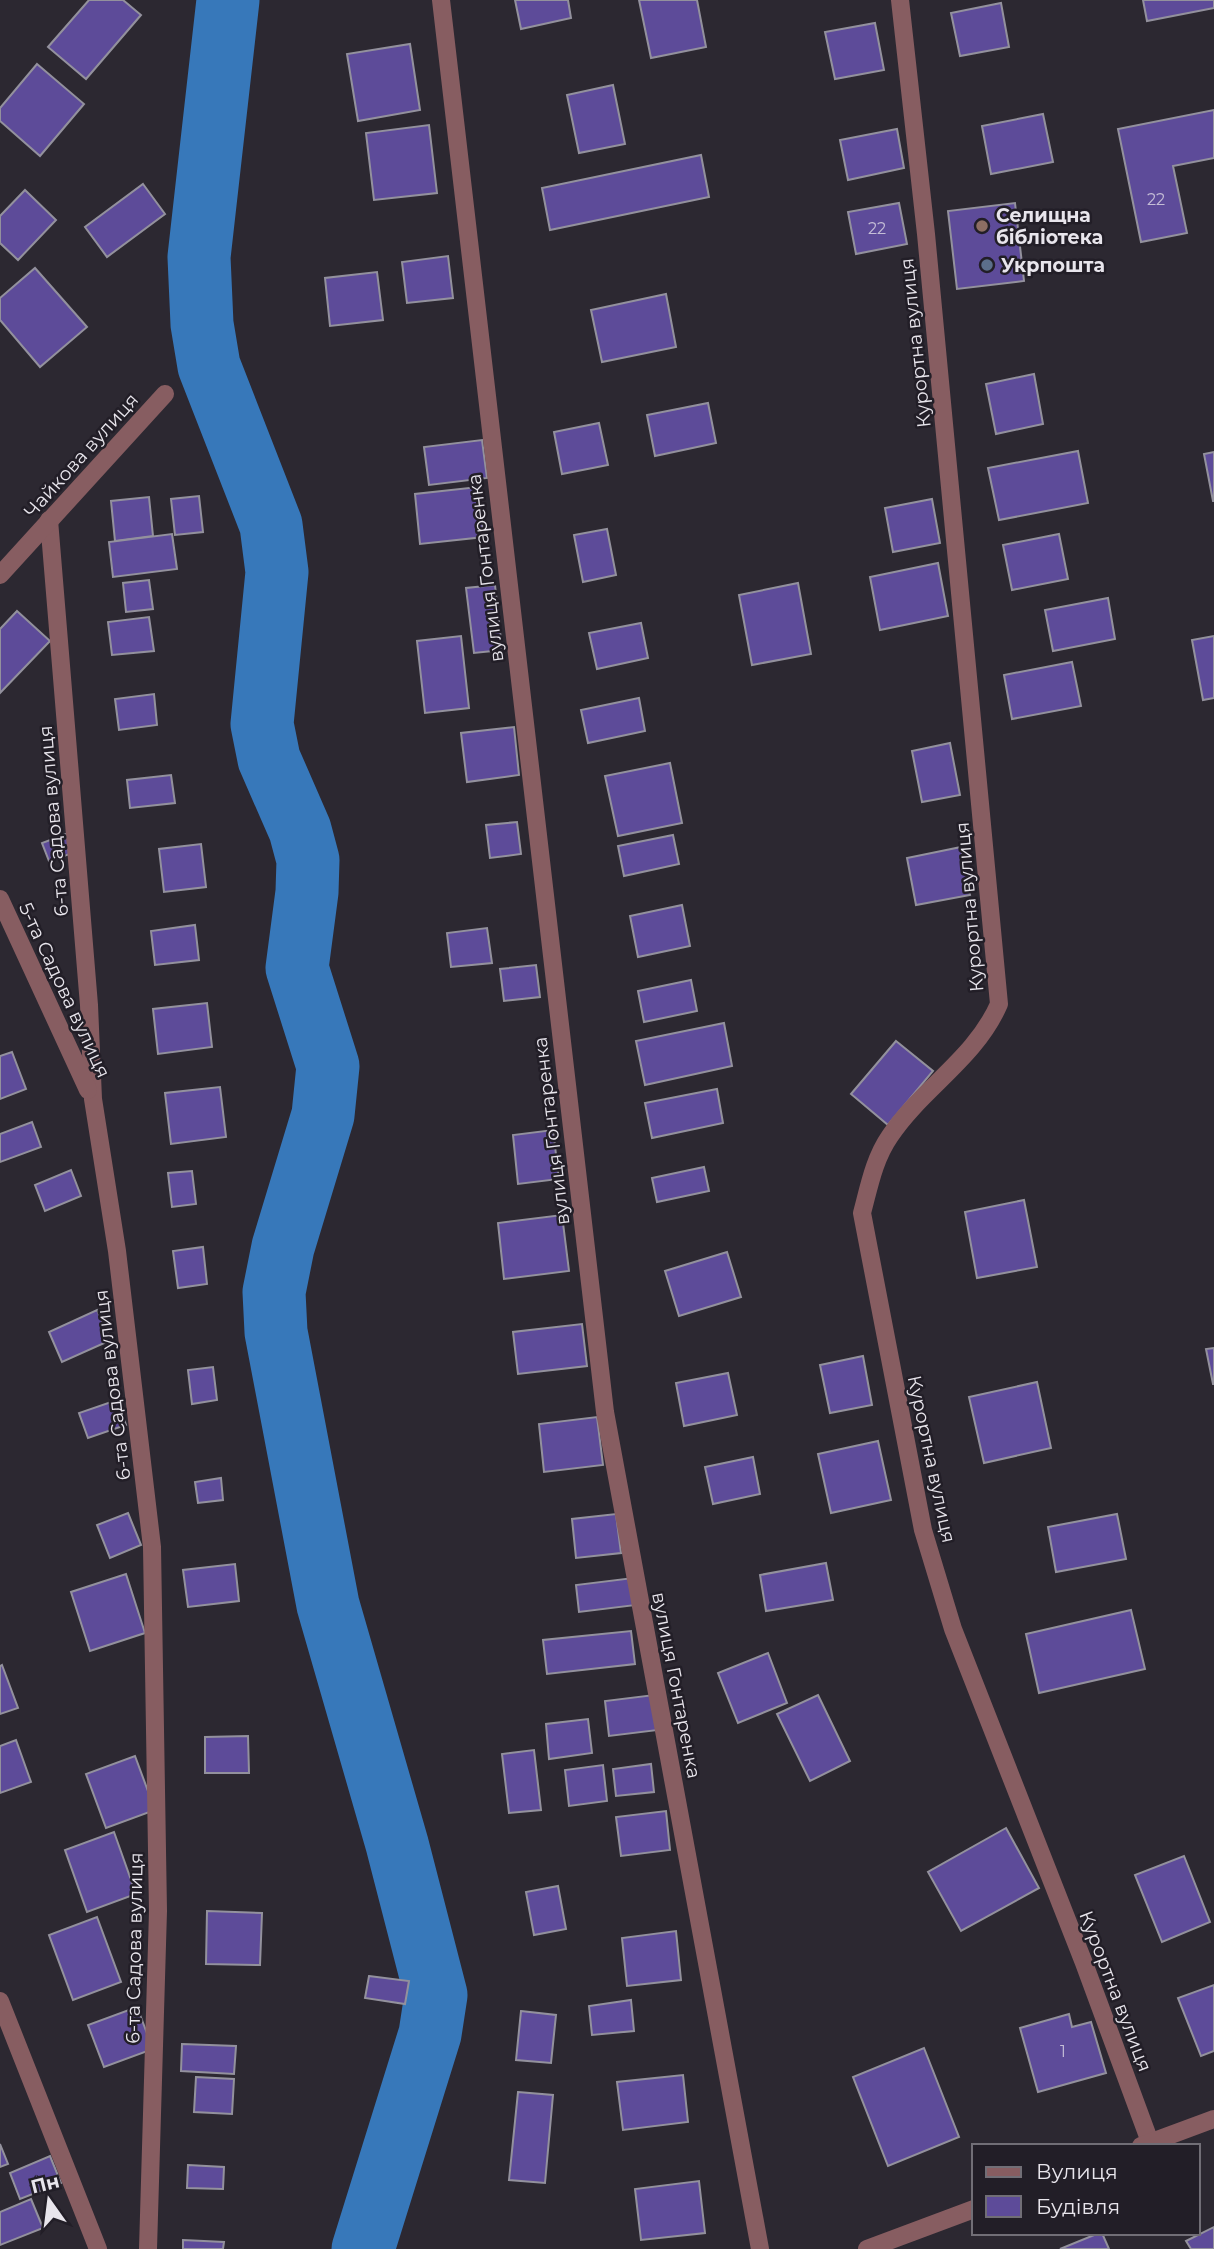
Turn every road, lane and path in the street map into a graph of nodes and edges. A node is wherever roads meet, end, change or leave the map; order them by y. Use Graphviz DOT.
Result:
graph roads {
  1 [pos="441,0"];
  2 [pos="900,0"];
  3 [pos="165,394"];
  4 [pos="49,520"];
  5 [pos="0,575"];
  6 [pos="0,899"];
  7 [pos="93,1099"];
  8 [pos="0,2001"];
  9 [pos="1214,2119"];
  10 [pos="1145,2144"];
  11 [pos="972,2210"];
  12 [pos="98,2249"];
  13 [pos="148,2249"];
  14 [pos="760,2249"];
  15 [pos="867,2249"];
  1 -- 14 [label="street, вулиця Гонтаренка"];
  2 -- 10 [label="street, Курортна вулиця"];
  3 -- 4 [label="street, Чайкова вулиця"];
  4 -- 5 [label="street, Чайкова вулиця"];
  4 -- 7 [label="street, 6-та Садова вулиця"];
  6 -- 7 [label="street, 5-та Садова вулиця"];
  7 -- 13 [label="street, 6-та Садова вулиця"];
  8 -- 12 [label="street"];
  9 -- 10 [label="street"];
  11 -- 15 [label="street"];
}
